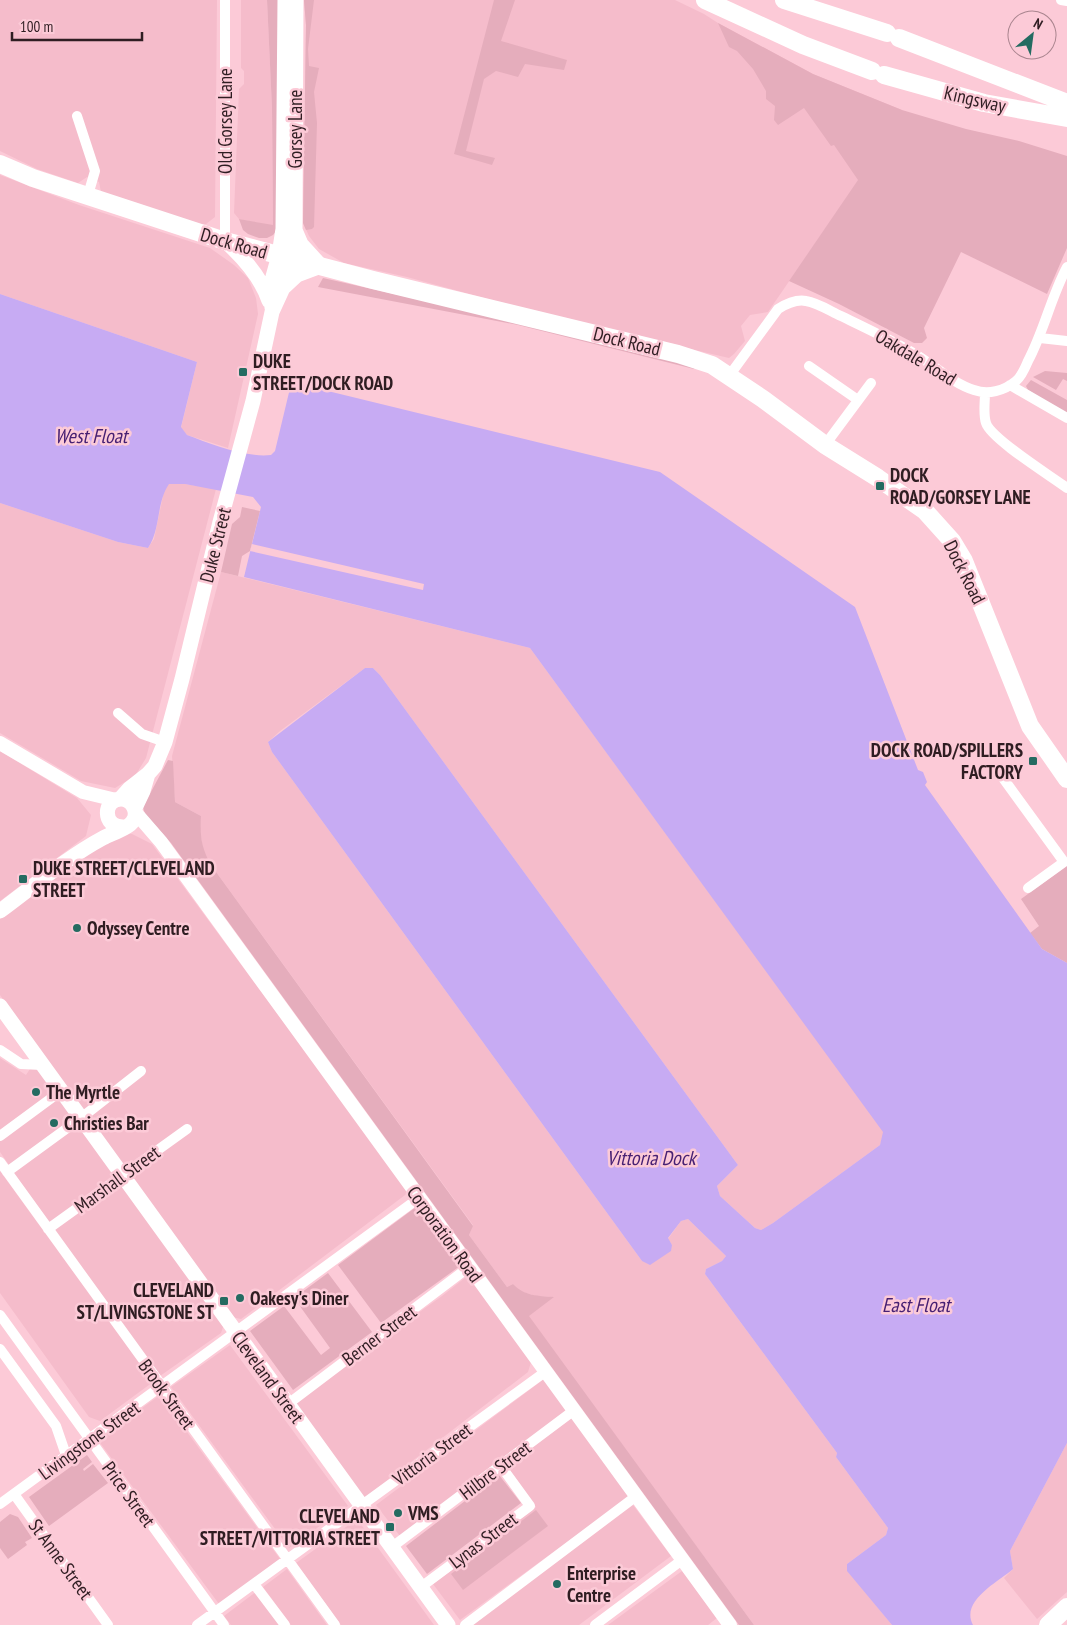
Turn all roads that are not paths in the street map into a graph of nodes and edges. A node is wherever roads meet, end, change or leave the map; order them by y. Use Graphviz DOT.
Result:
graph roads {
  1 [pos="225,0"];
  2 [pos="285,0"];
  3 [pos="296,0"];
  4 [pos="705,0"];
  5 [pos="784,0"];
  6 [pos="1061,0"];
  7 [pos="1067,1"];
  8 [pos="1067,103"];
  9 [pos="77,116"];
  10 [pos="1067,118"];
  11 [pos="0,164"];
  12 [pos="88,196"];
  13 [pos="289,230"];
  14 [pos="225,241"];
  15 [pos="246,247"];
  16 [pos="285,257"];
  17 [pos="321,266"];
  18 [pos="1067,266"];
  19 [pos="283,288"];
  20 [pos="272,312"];
  21 [pos="1040,338"];
  22 [pos="1067,341"];
  23 [pos="809,366"];
  24 [pos="729,376"];
  25 [pos="871,383"];
  26 [pos="1010,385"];
  27 [pos="985,393"];
  28 [pos="858,400"];
  29 [pos="1067,418"];
  30 [pos="825,445"];
  31 [pos="1067,488"];
  32 [pos="118,713"];
  33 [pos="0,742"];
  34 [pos="165,742"];
  35 [pos="148,774"];
  36 [pos="1003,778"];
  37 [pos="1067,779"];
  38 [pos="83,792"];
  39 [pos="118,800"];
  40 [pos="135,810"];
  41 [pos="108,817"];
  42 [pos="125,827"];
  43 [pos="161,842"];
  44 [pos="87,847"];
  45 [pos="1066,861"];
  46 [pos="1028,888"];
  47 [pos="0,911"];
  48 [pos="0,1006"];
  49 [pos="0,1050"];
  50 [pos="42,1065"];
  51 [pos="141,1071"];
  52 [pos="61,1091"];
  53 [pos="81,1118"];
  54 [pos="187,1129"];
  55 [pos="0,1136"];
  56 [pos="0,1162"];
  57 [pos="8,1172"];
  58 [pos="122,1176"];
  59 [pos="419,1198"];
  60 [pos="48,1229"];
  61 [pos="470,1267"];
  62 [pos="0,1314"];
  63 [pos="235,1332"];
  64 [pos="0,1349"];
  65 [pos="545,1372"];
  66 [pos="162,1386"];
  67 [pos="288,1404"];
  68 [pos="573,1411"];
  69 [pos="90,1439"];
  70 [pos="66,1456"];
  71 [pos="501,1466"];
  72 [pos="14,1494"];
  73 [pos="635,1497"];
  74 [pos="0,1504"];
  75 [pos="361,1506"];
  76 [pos="392,1547"];
  77 [pos="287,1560"];
  78 [pos="682,1560"];
  79 [pos="254,1584"];
  80 [pos="421,1587"];
  81 [pos="1067,1607"];
  82 [pos="215,1612"];
  83 [pos="1067,1619"];
  84 [pos="108,1625"];
  85 [pos="198,1625"];
  86 [pos="224,1625"];
  87 [pos="285,1625"];
  88 [pos="335,1625"];
  89 [pos="448,1625"];
  90 [pos="465,1625"];
  91 [pos="595,1625"];
  92 [pos="729,1625"];
  93 [pos="1048,1625"];
  94 [pos="1060,1625"];
  1 -- 14 [label="street, Old Gorsey Lane"];
  2 -- 13 [label="main road, Gorsey Lane"];
  3 -- 13 [label="main road, Gorsey Lane"];
  4 -- 10 [label="highway, Kingsway"];
  5 -- 8 [label="highway, Kingsway"];
  6 -- 7 [label="street"];
  9 -- 12 [label="street"];
  11 -- 12 [label="highway, Dock Road"];
  12 -- 14 [label="highway, Dock Road"];
  13 -- 15 [label="main road"];
  13 -- 16 [label="main road, Gorsey Lane"];
  13 -- 17 [label="main road"];
  14 -- 15 [label="highway, Dock Road"];
  14 -- 20 [label="main road"];
  15 -- 16 [label="highway, Dock Road"];
  16 -- 17 [label="highway, Dock Road"];
  16 -- 19 [label="main road, Duke Street"];
  16 -- 20 [label="main road, Duke Street"];
  17 -- 19 [label="main road"];
  17 -- 24 [label="highway, Dock Road"];
  18 -- 21 [label="street"];
  19 -- 20 [label="main road, Duke Street"];
  20 -- 34 [label="main road, Duke Street"];
  21 -- 22 [label="street"];
  21 -- 26 [label="street"];
  23 -- 28 [label="street"];
  24 -- 27 [label="street, Oakdale Road"];
  24 -- 30 [label="highway, Dock Road"];
  25 -- 28 [label="street"];
  26 -- 27 [label="street"];
  26 -- 29 [label="street"];
  27 -- 31 [label="street"];
  28 -- 30 [label="street"];
  30 -- 37 [label="highway, Dock Road"];
  32 -- 34 [label="street"];
  33 -- 38 [label="main road"];
  34 -- 35 [label="main road, Duke Street"];
  35 -- 39 [label="main road, Duke Street"];
  35 -- 40 [label="main road, Duke Street"];
  36 -- 45 [label="street"];
  38 -- 39 [label="main road"];
  38 -- 41 [label="main road"];
  39 -- 40 [label="main road"];
  39 -- 41 [label="main road"];
  40 -- 42 [label="main road"];
  40 -- 43 [label="main road, Corporation Road"];
  41 -- 42 [label="main road"];
  41 -- 44 [label="main road"];
  42 -- 43 [label="main road, Corporation Road"];
  42 -- 44 [label="main road"];
  43 -- 59 [label="main road, Corporation Road"];
  44 -- 47 [label="main road"];
  45 -- 46 [label="street"];
  48 -- 50 [label="main road, Cleveland Street"];
  49 -- 50 [label="street"];
  50 -- 52 [label="main road, Cleveland Street"];
  51 -- 53 [label="street"];
  52 -- 53 [label="main road, Cleveland Street"];
  52 -- 55 [label="street"];
  53 -- 57 [label="street"];
  53 -- 58 [label="main road, Cleveland Street"];
  54 -- 58 [label="street, Marshall Street"];
  56 -- 57 [label="street, Brook Street"];
  57 -- 60 [label="street, Brook Street"];
  58 -- 60 [label="street, Marshall Street"];
  58 -- 63 [label="main road, Cleveland Street"];
  59 -- 61 [label="main road, Corporation Road"];
  59 -- 63 [label="street, Livingstone Street"];
  60 -- 66 [label="street, Brook Street"];
  61 -- 65 [label="main road, Corporation Road"];
  61 -- 67 [label="street, Berner Street"];
  62 -- 69 [label="street, Price Street"];
  63 -- 66 [label="street, Livingstone Street"];
  63 -- 67 [label="main road, Cleveland Street"];
  64 -- 70 [label="street"];
  65 -- 68 [label="main road, Corporation Road"];
  65 -- 75 [label="street, Vittoria Street"];
  66 -- 69 [label="street, Livingstone Street"];
  66 -- 77 [label="street, Brook Street"];
  67 -- 75 [label="main road, Cleveland Street"];
  68 -- 71 [label="street, Hilbre Street"];
  68 -- 73 [label="main road, Corporation Road"];
  69 -- 70 [label="street, Livingstone Street"];
  69 -- 82 [label="street, Price Street"];
  70 -- 72 [label="street, Livingstone Street"];
  71 -- 76 [label="street, Hilbre Street"];
  71 -- 80 [label="street, Lynas Street"];
  72 -- 74 [label="street, Livingstone Street"];
  72 -- 84 [label="street, St Anne Street"];
  73 -- 78 [label="main road, Corporation Road"];
  73 -- 90 [label="street"];
  75 -- 76 [label="main road, Cleveland Street"];
  75 -- 77 [label="street, Vittoria Street"];
  76 -- 80 [label="main road, Cleveland Street"];
  77 -- 79 [label="street, Vittoria Street"];
  77 -- 88 [label="street, Brook Street"];
  78 -- 91 [label="street"];
  78 -- 92 [label="main road, Corporation Road"];
  79 -- 82 [label="street, Vittoria Street"];
  79 -- 87 [label="street"];
  80 -- 89 [label="main road, Cleveland Street"];
  81 -- 93 [label="highway"];
  82 -- 85 [label="street, Vittoria Street"];
  82 -- 86 [label="street, Price Street"];
  83 -- 94 [label="highway"];
}
